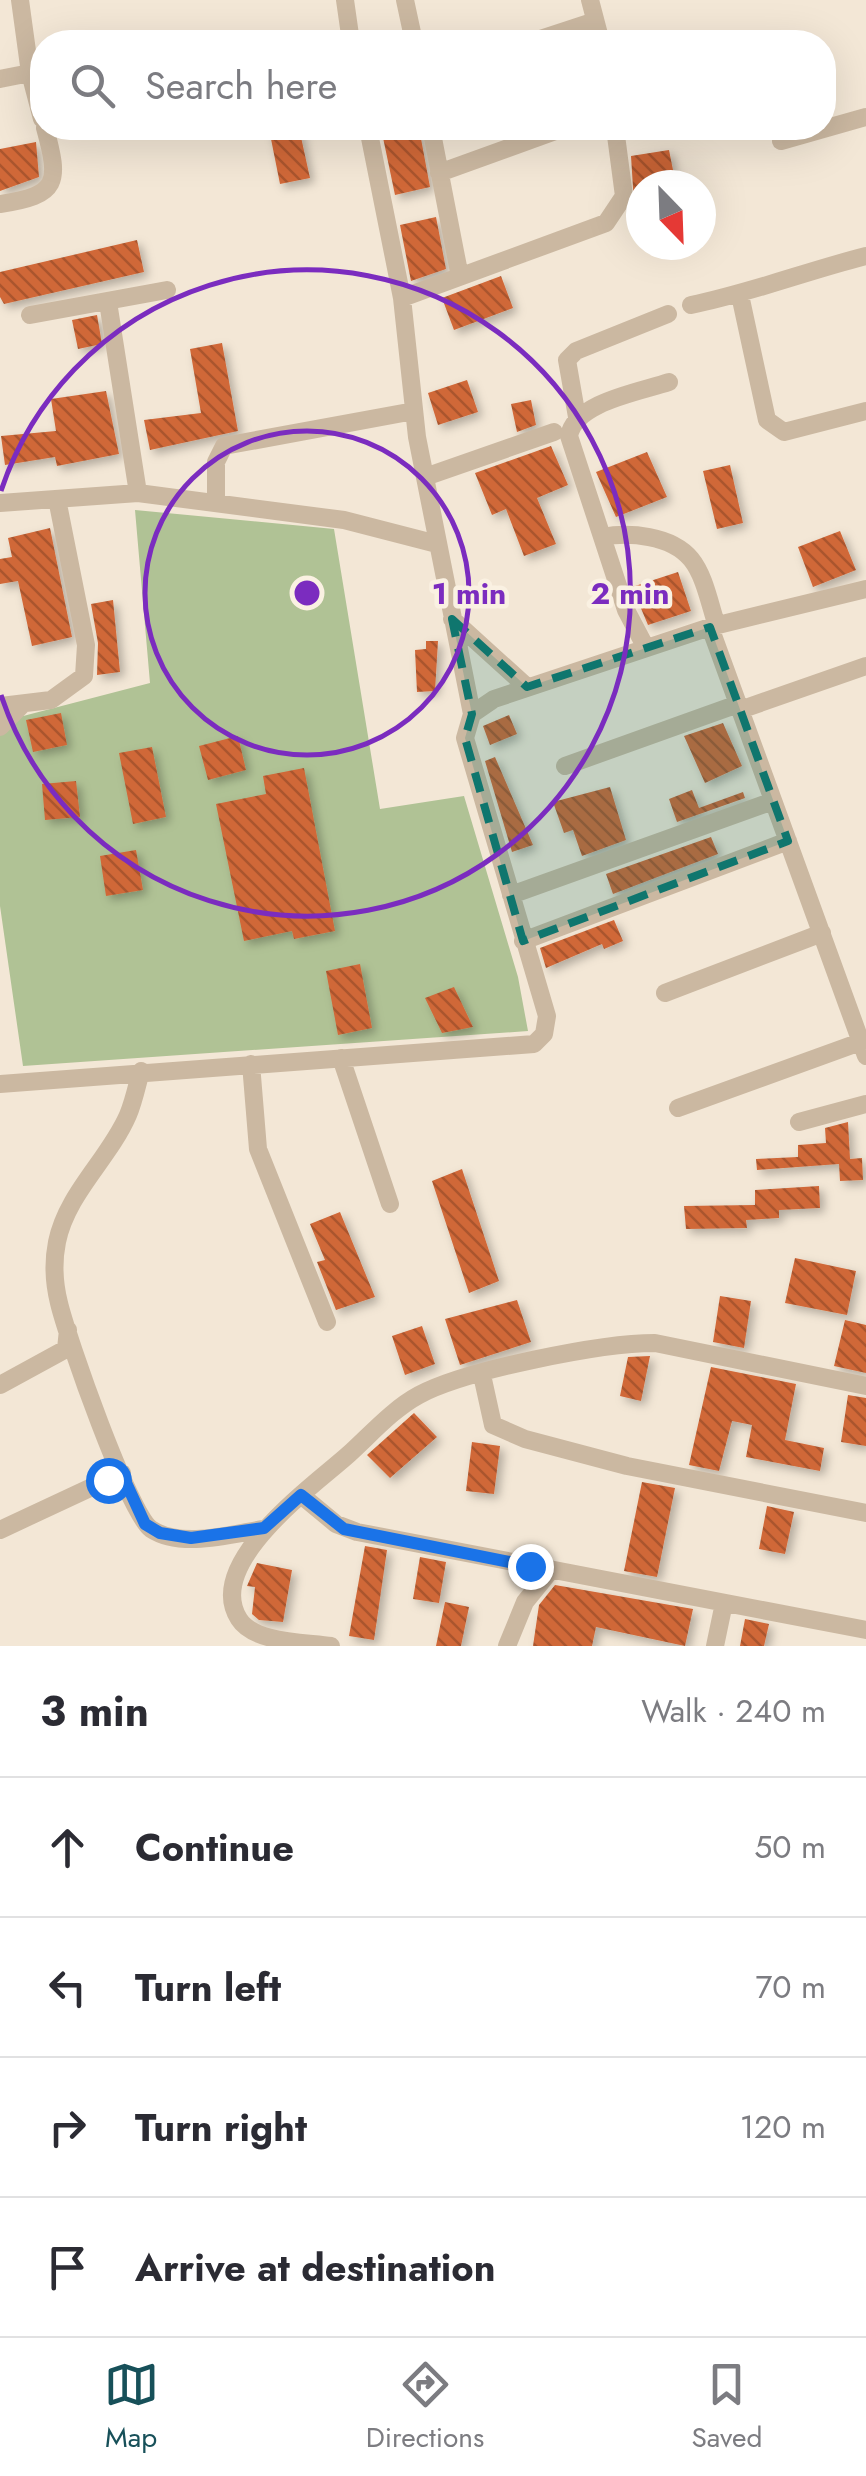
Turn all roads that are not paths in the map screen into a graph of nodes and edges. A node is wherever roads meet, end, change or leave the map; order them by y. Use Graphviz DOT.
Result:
graph roads {
  1 [pos="20,0"];
  2 [pos="345,0"];
  3 [pos="405,0"];
  4 [pos="590,0"];
  5 [pos="594,21"];
  6 [pos="350,30"];
  7 [pos="411,30"];
  8 [pos="567,30"];
  9 [pos="597,30"];
  10 [pos="30,73"];
  11 [pos="0,79"];
  12 [pos="866,117"];
  13 [pos="836,125"];
  14 [pos="48,140"];
  15 [pos="370,140"];
  16 [pos="433,140"];
  17 [pos="530,140"];
  18 [pos="617,140"];
  19 [pos="785,140"];
  20 [pos="781,141"];
  21 [pos="439,173"];
  22 [pos="0,204"];
  23 [pos="866,256"];
  24 [pos="460,277"];
  25 [pos="166,290"];
  26 [pos="740,295"];
  27 [pos="402,298"];
  28 [pos="108,302"];
  29 [pos="691,305"];
  30 [pos="668,314"];
  31 [pos="30,315"];
  32 [pos="670,382"];
  33 [pos="414,411"];
  34 [pos="866,411"];
  35 [pos="577,416"];
  36 [pos="554,432"];
  37 [pos="425,477"];
  38 [pos="138,493"];
  39 [pos="57,499"];
  40 [pos="216,500"];
  41 [pos="0,503"];
  42 [pos="602,537"];
  43 [pos="438,544"];
  44 [pos="866,589"];
  45 [pos="452,619"];
  46 [pos="714,626"];
  47 [pos="646,648"];
  48 [pos="866,666"];
  49 [pos="526,687"];
  50 [pos="0,706"];
  51 [pos="20,706"];
  52 [pos="739,707"];
  53 [pos="472,714"];
  54 [pos="0,727"];
  55 [pos="565,766"];
  56 [pos="773,801"];
  57 [pos="788,841"];
  58 [pos="511,895"];
  59 [pos="822,934"];
  60 [pos="524,941"];
  61 [pos="665,994"];
  62 [pos="864,1046"];
  63 [pos="341,1058"];
  64 [pos="251,1064"];
  65 [pos="141,1071"];
  66 [pos="0,1084"];
  67 [pos="866,1104"];
  68 [pos="678,1108"];
  69 [pos="799,1122"];
  70 [pos="390,1204"];
  71 [pos="327,1322"];
  72 [pos="68,1330"];
  73 [pos="482,1375"];
  74 [pos="0,1386"];
  75 [pos="866,1386"];
  76 [pos="122,1474"];
  77 [pos="301,1495"];
  78 [pos="866,1513"];
  79 [pos="264,1528"];
  80 [pos="0,1530"];
  81 [pos="551,1570"];
  82 [pos="724,1603"];
  83 [pos="866,1630"];
  84 [pos="287,1642"];
  85 [pos="331,1646"];
  86 [pos="507,1646"];
  87 [pos="715,1646"];
  1 -- 10 [label="street"];
  2 -- 6 [label="street"];
  3 -- 7 [label="street"];
  4 -- 5 [label="street"];
  5 -- 8 [label="street"];
  5 -- 9 [label="street"];
  10 -- 11 [label="street"];
  12 -- 13 [label="street"];
  14 -- 22 [label="street"];
  15 -- 27 [label="street"];
  16 -- 21 [label="street"];
  17 -- 21 [label="street"];
  18 -- 24 [label="street"];
  19 -- 20 [label="street"];
  21 -- 24 [label="street"];
  23 -- 26 [label="street"];
  24 -- 27 [label="street"];
  25 -- 28 [label="street"];
  26 -- 29 [label="street"];
  26 -- 34 [label="street"];
  27 -- 33 [label="street"];
  28 -- 31 [label="street"];
  28 -- 38 [label="street"];
  30 -- 35 [label="street"];
  32 -- 35 [label="street"];
  33 -- 37 [label="street"];
  33 -- 40 [label="street"];
  35 -- 42 [label="street"];
  36 -- 37 [label="street"];
  37 -- 43 [label="street"];
  38 -- 39 [label="street"];
  38 -- 40 [label="street"];
  39 -- 41 [label="street"];
  39 -- 51 [label="street"];
  40 -- 43 [label="street"];
  42 -- 46 [label="street"];
  42 -- 47 [label="street"];
  43 -- 45 [label="street"];
  44 -- 46 [label="street"];
  45 -- 49 [label="street"];
  45 -- 53 [label="street"];
  46 -- 47 [label="street"];
  46 -- 52 [label="street"];
  47 -- 49 [label="street"];
  48 -- 52 [label="street"];
  49 -- 53 [label="street"];
  50 -- 51 [label="street"];
  51 -- 54 [label="street"];
  52 -- 55 [label="street"];
  52 -- 56 [label="street"];
  53 -- 58 [label="street"];
  56 -- 57 [label="street"];
  56 -- 58 [label="street"];
  57 -- 59 [label="street"];
  57 -- 60 [label="street"];
  58 -- 60 [label="street"];
  59 -- 61 [label="street"];
  59 -- 62 [label="street"];
  60 -- 63 [label="street"];
  62 -- 68 [label="street"];
  63 -- 64 [label="street"];
  63 -- 70 [label="street"];
  64 -- 65 [label="street"];
  64 -- 71 [label="street"];
  65 -- 66 [label="street"];
  65 -- 72 [label="street"];
  67 -- 69 [label="street"];
  72 -- 74 [label="street"];
  72 -- 76 [label="street"];
  73 -- 75 [label="street"];
  73 -- 77 [label="street"];
  73 -- 78 [label="street"];
  76 -- 79 [label="street"];
  76 -- 80 [label="street"];
  77 -- 79 [label="street"];
  77 -- 81 [label="street"];
  79 -- 84 [label="street"];
  81 -- 82 [label="street"];
  81 -- 86 [label="street"];
  82 -- 83 [label="street"];
  82 -- 87 [label="street"];
  84 -- 85 [label="street"];
}
